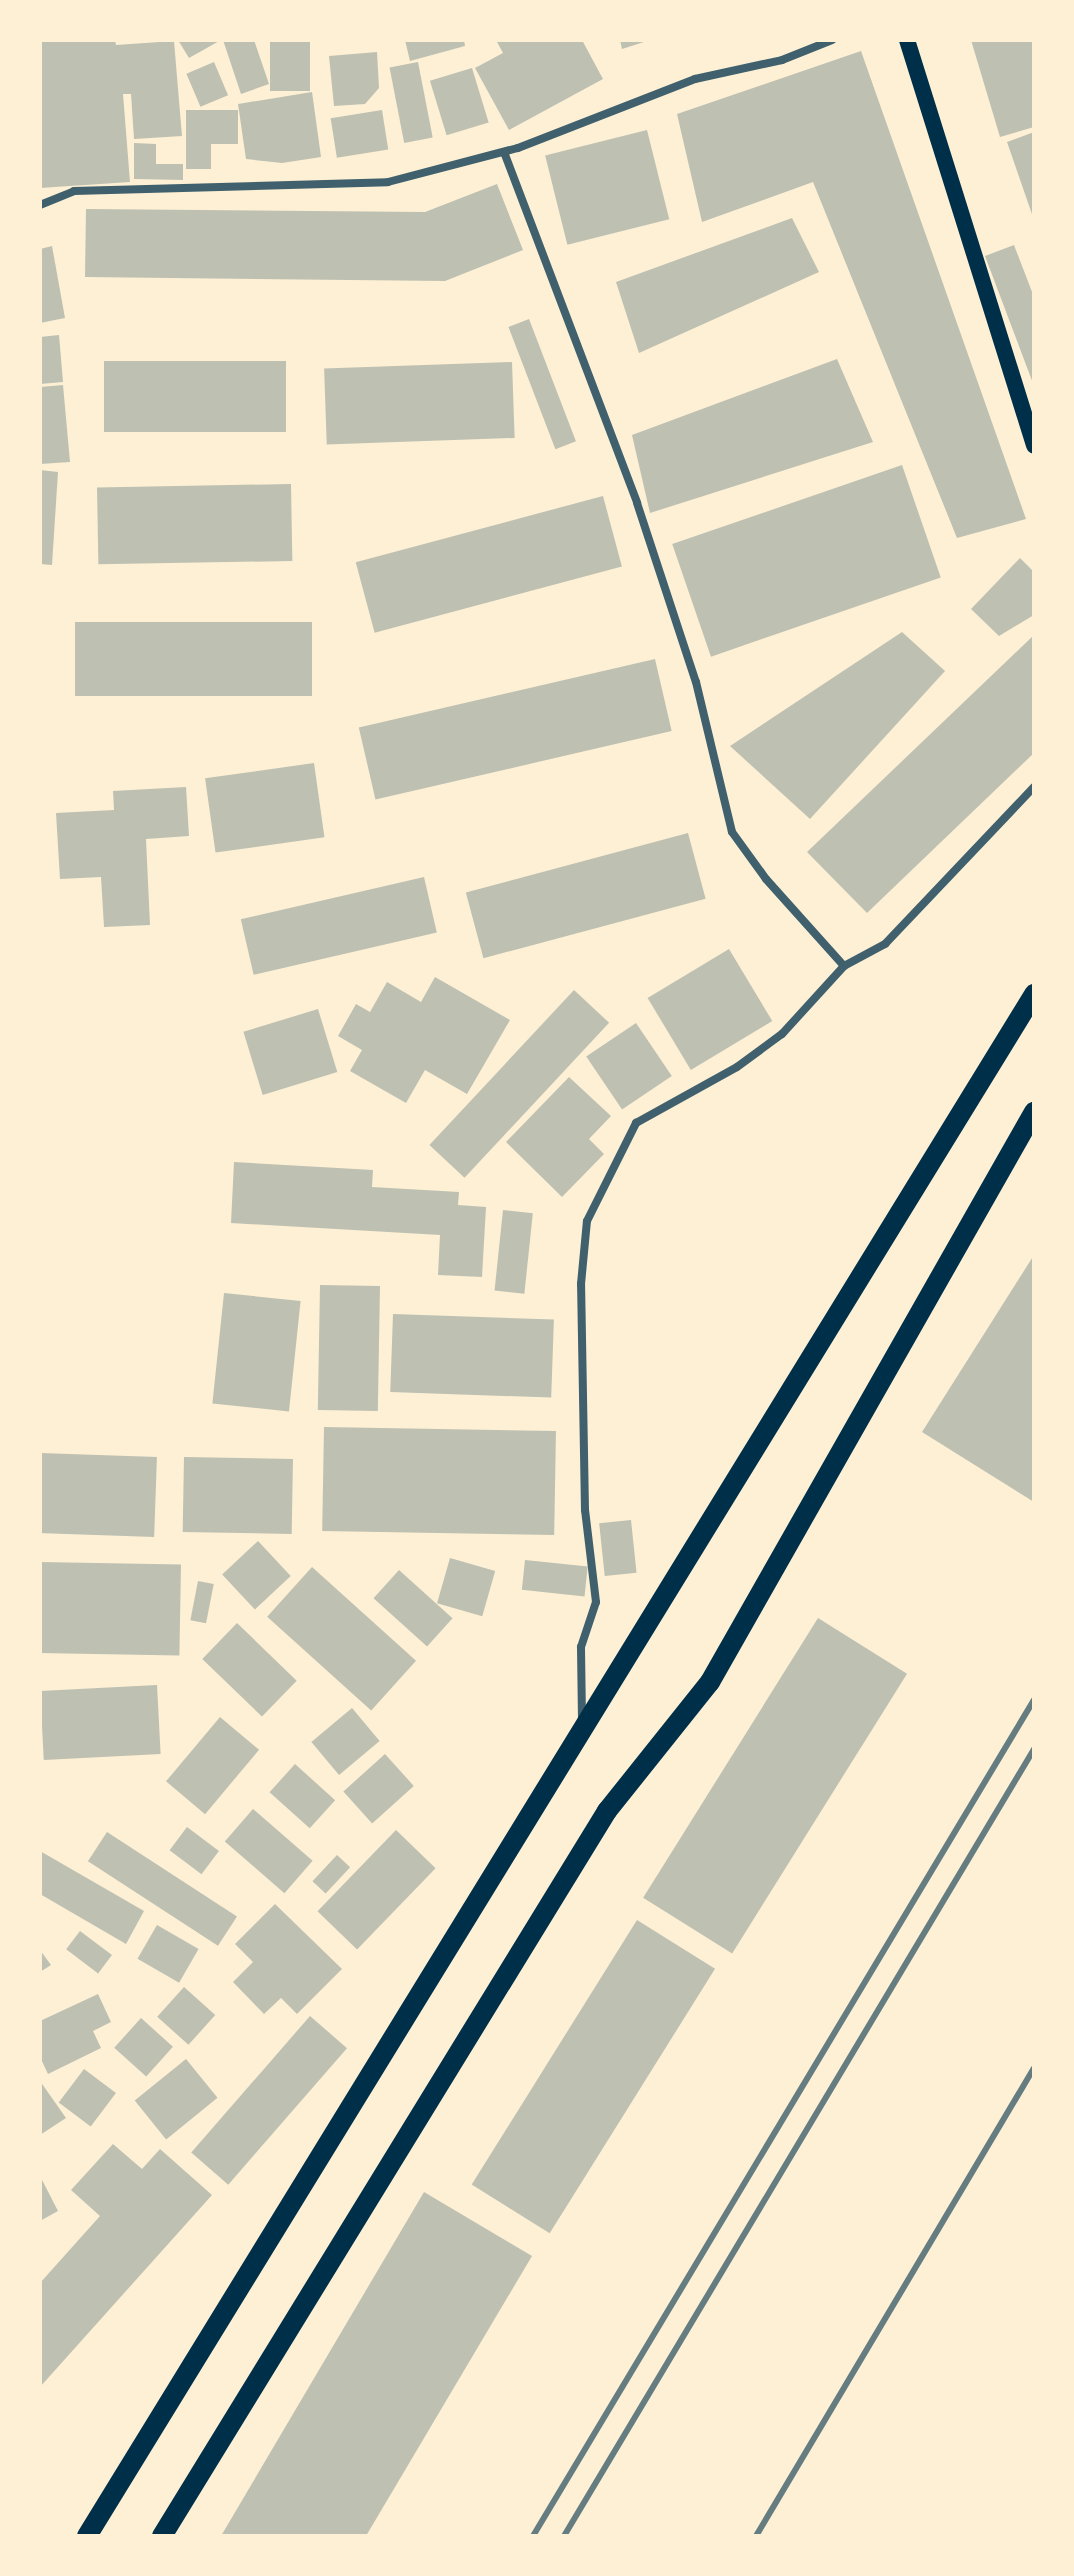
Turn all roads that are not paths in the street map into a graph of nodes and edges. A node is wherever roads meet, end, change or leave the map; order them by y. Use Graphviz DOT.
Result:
graph roads {
  1 [pos="832,40"];
  2 [pos="907,40"];
  3 [pos="504,152"];
  4 [pos="40,205"];
  5 [pos="1034,446"];
  6 [pos="1034,787"];
  7 [pos="844,966"];
  8 [pos="1034,994"];
  9 [pos="1034,1112"];
  10 [pos="581,1734"];
  11 [pos="87,2536"];
  12 [pos="162,2536"];
  1 -- 3 [label="street"];
  2 -- 5 [label="main road"];
  3 -- 4 [label="street"];
  3 -- 7 [label="street"];
  6 -- 7 [label="street"];
  7 -- 10 [label="street"];
  8 -- 10 [label="main road"];
  9 -- 12 [label="main road"];
  10 -- 11 [label="main road"];
}
